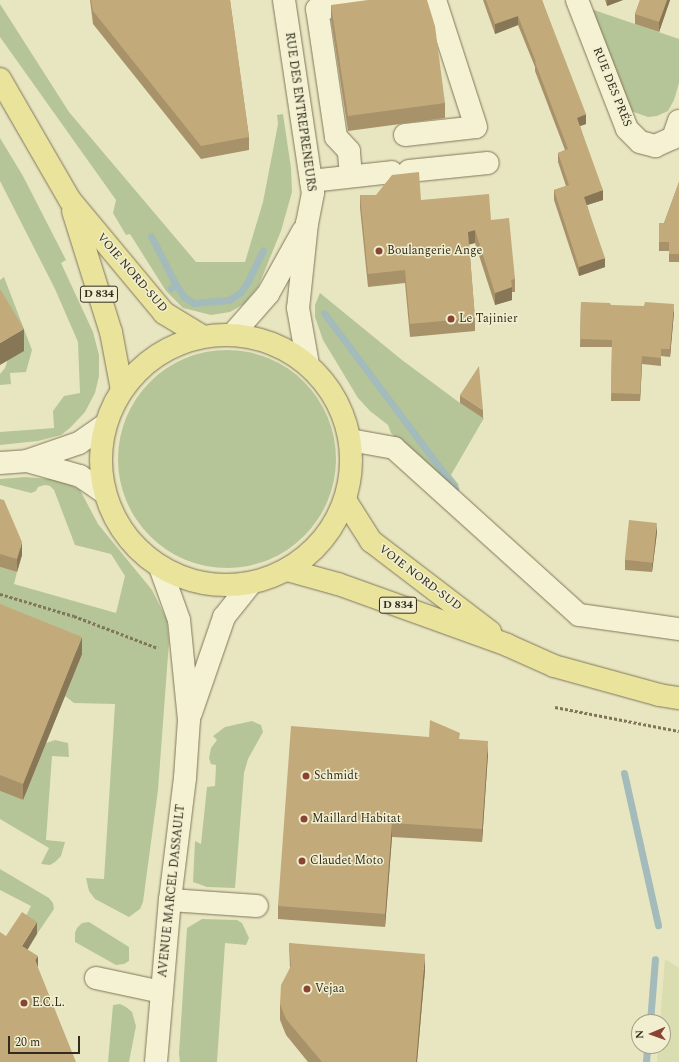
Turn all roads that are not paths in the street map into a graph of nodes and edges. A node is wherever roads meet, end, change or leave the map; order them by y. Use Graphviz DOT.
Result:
graph roads {
  1 [pos="284,0"];
  2 [pos="386,0"];
  3 [pos="435,0"];
  4 [pos="577,0"];
  5 [pos="0,79"];
  6 [pos="679,121"];
  7 [pos="405,135"];
  8 [pos="488,163"];
  9 [pos="351,176"];
  10 [pos="311,181"];
  11 [pos="70,200"];
  12 [pos="307,223"];
  13 [pos="232,334"];
  14 [pos="202,336"];
  15 [pos="308,365"];
  16 [pos="122,390"];
  17 [pos="105,425"];
  18 [pos="350,440"];
  19 [pos="27,461"];
  20 [pos="0,463"];
  21 [pos="105,493"];
  22 [pos="345,500"];
  23 [pos="160,567"];
  24 [pos="287,570"];
  25 [pos="251,583"];
  26 [pos="679,629"];
  27 [pos="507,645"];
  28 [pos="679,698"];
  29 [pos="189,720"];
  30 [pos="170,900"];
  31 [pos="257,906"];
  32 [pos="96,978"];
  33 [pos="162,992"];
  34 [pos="156,1062"];
  1 -- 10 [label="street, RUE DES ENTREPRENEURS"];
  2 -- 9 [label="street"];
  3 -- 7 [label="street"];
  4 -- 6 [label="street, RUE DES PRÉS"];
  5 -- 11 [label="main road, VOIE NORD-SUD / D 834"];
  8 -- 9 [label="street"];
  9 -- 10 [label="street"];
  10 -- 12 [label="street, RUE DES ENTREPRENEURS"];
  11 -- 14 [label="main road, VOIE NORD-SUD / D 834"];
  11 -- 16 [label="main road, VOIE NORD-SUD / D 834"];
  12 -- 13 [label="street, RUE DES ENTREPRENEURS"];
  12 -- 15 [label="street, RUE DES ENTREPRENEURS"];
  13 -- 14 [label="main road"];
  13 -- 15 [label="main road"];
  14 -- 16 [label="main road"];
  15 -- 18 [label="main road"];
  16 -- 17 [label="main road"];
  17 -- 19 [label="street"];
  17 -- 21 [label="main road"];
  18 -- 22 [label="main road"];
  18 -- 26 [label="street"];
  19 -- 20 [label="street"];
  19 -- 21 [label="street"];
  21 -- 23 [label="main road"];
  22 -- 24 [label="main road"];
  22 -- 27 [label="main road, VOIE NORD-SUD / D 834"];
  23 -- 25 [label="main road"];
  23 -- 29 [label="street, AVENUE MARCEL DASSAULT"];
  24 -- 25 [label="main road"];
  24 -- 27 [label="main road, VOIE NORD-SUD / D 834"];
  25 -- 29 [label="street, AVENUE MARCEL DASSAULT"];
  27 -- 28 [label="main road, VOIE NORD-SUD / D 834"];
  29 -- 30 [label="street, AVENUE MARCEL DASSAULT"];
  30 -- 31 [label="street"];
  30 -- 33 [label="street, AVENUE MARCEL DASSAULT"];
  32 -- 33 [label="street"];
  33 -- 34 [label="street, AVENUE MARCEL DASSAULT"];
}
